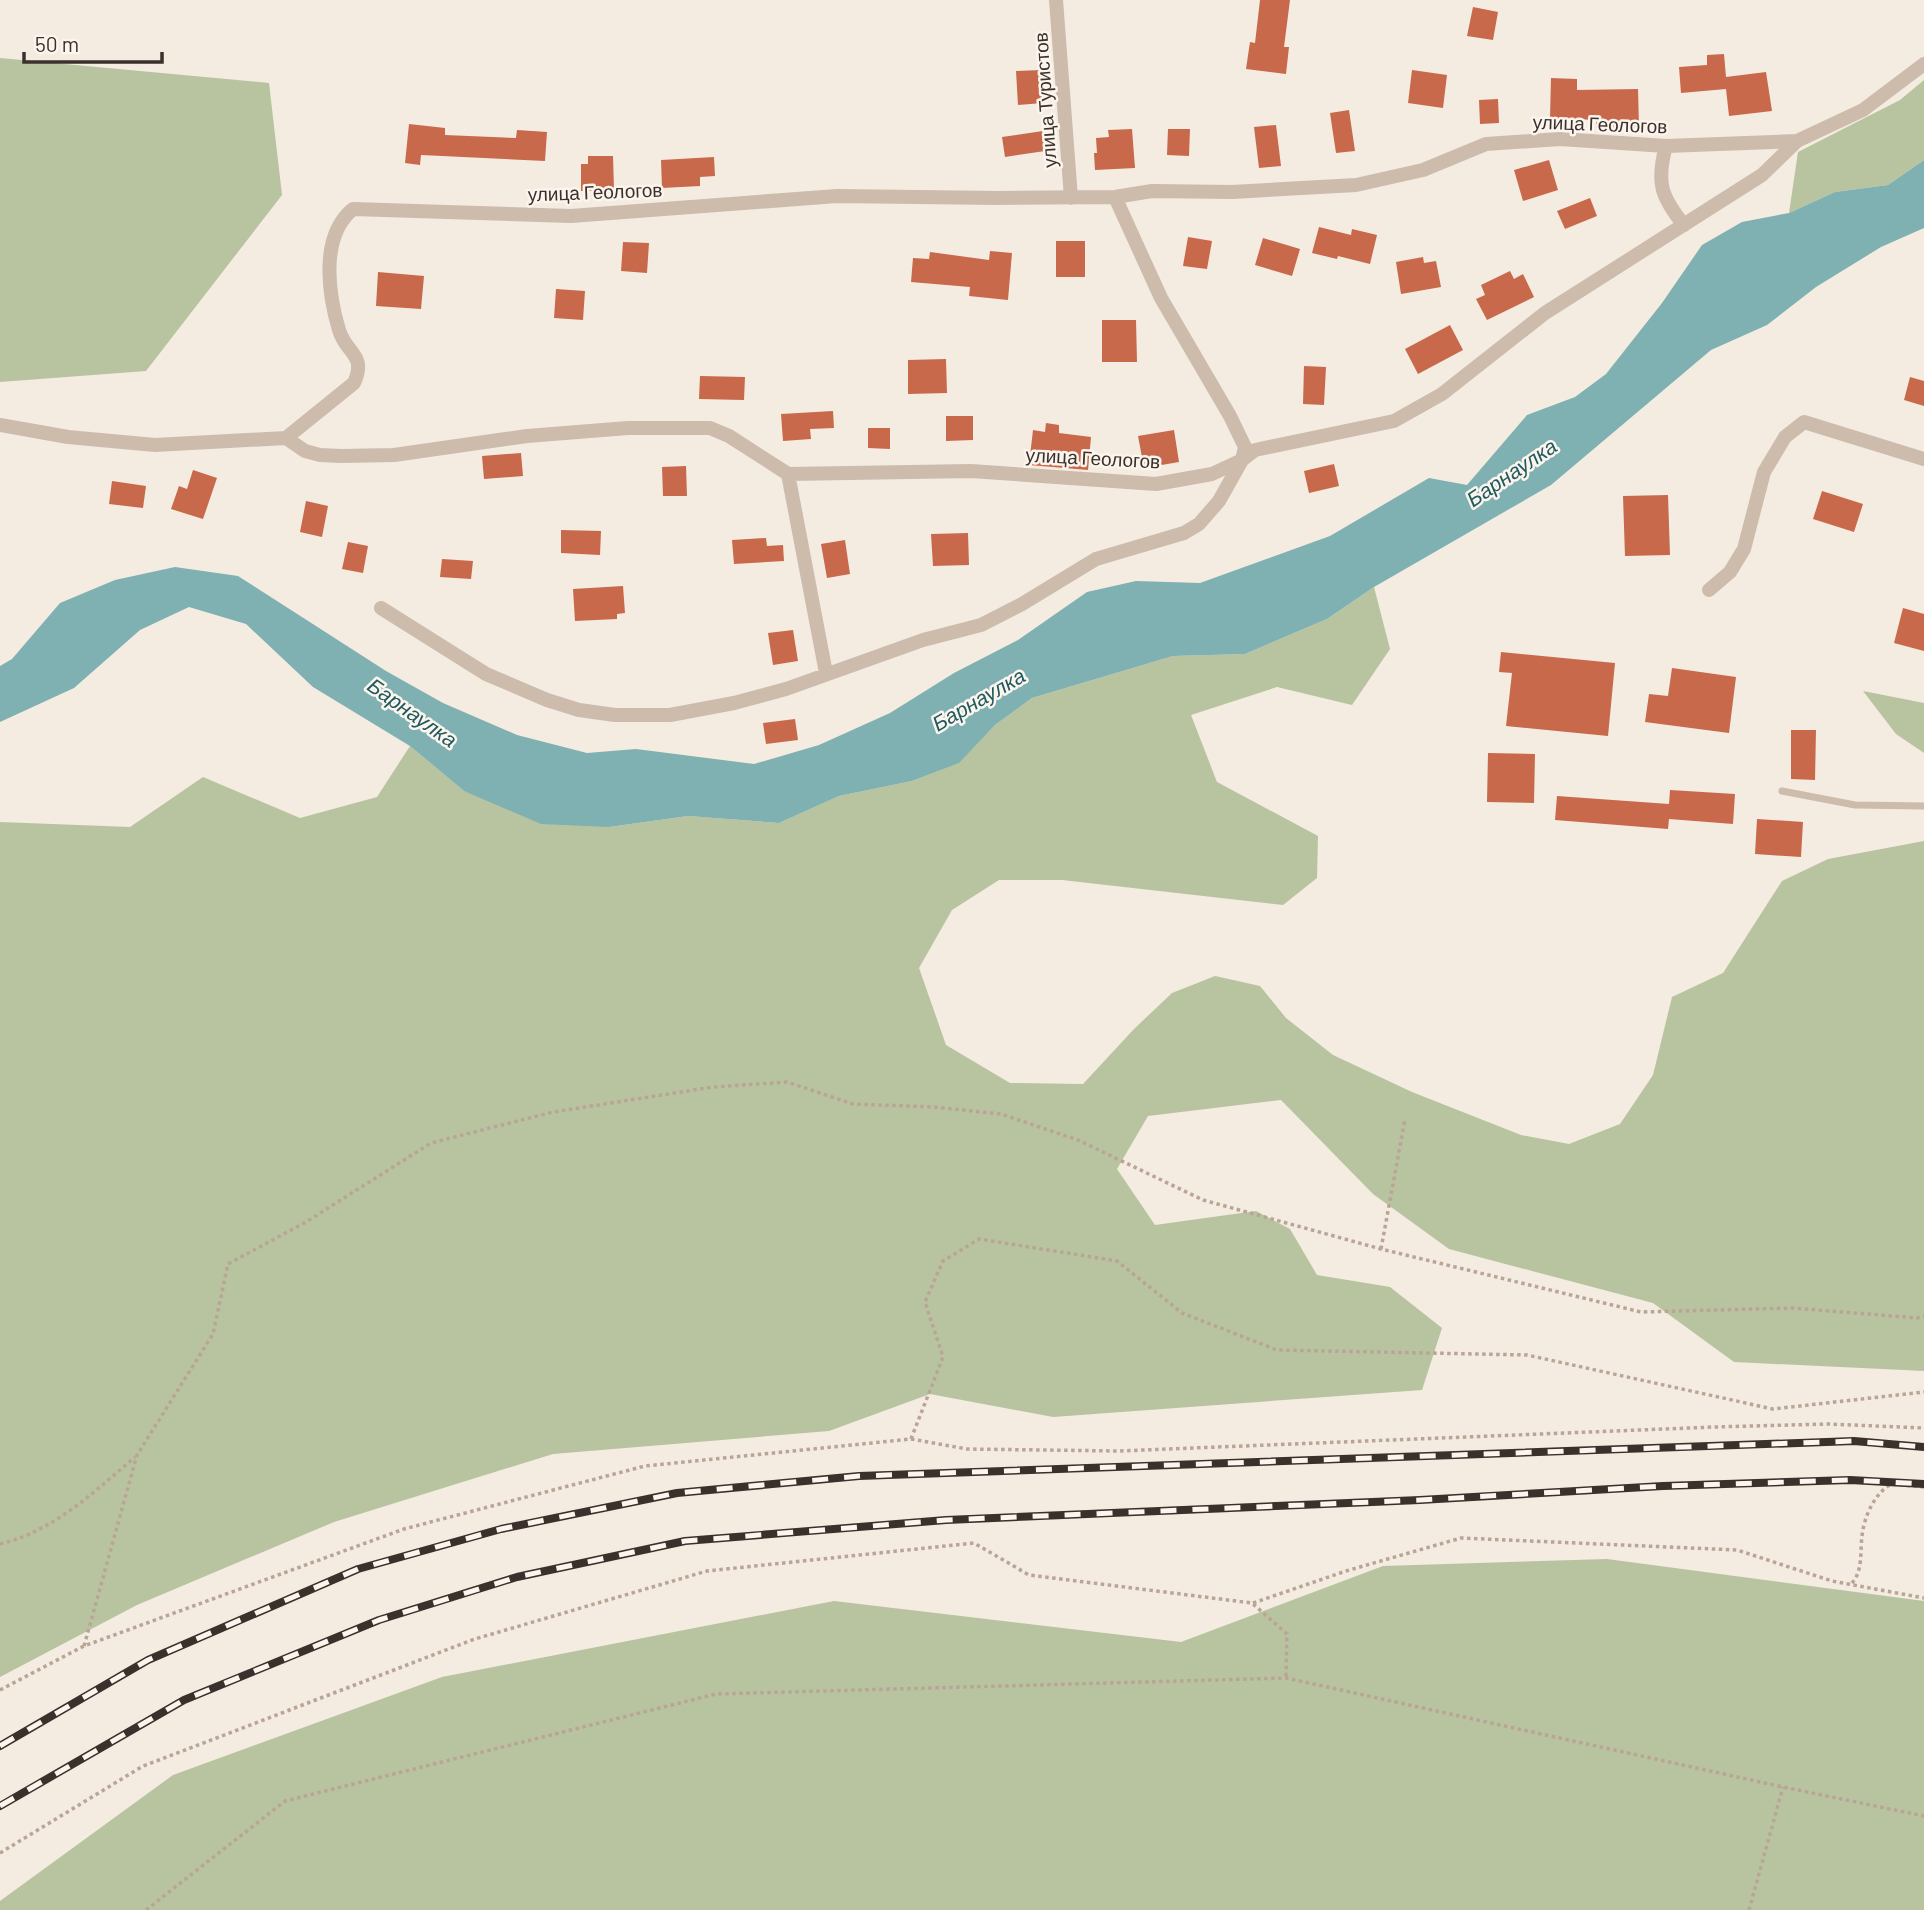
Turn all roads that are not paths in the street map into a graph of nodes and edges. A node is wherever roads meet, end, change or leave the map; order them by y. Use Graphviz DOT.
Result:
graph roads {
  1 [pos="1056,0"];
  2 [pos="1924,64"];
  3 [pos="1797,141"];
  4 [pos="1666,146"];
  5 [pos="1115,197"];
  6 [pos="1071,198"];
  7 [pos="1684,225"];
  8 [pos="0,425"];
  9 [pos="286,438"];
  10 [pos="1924,459"];
  11 [pos="1241,460"];
  12 [pos="788,474"];
  13 [pos="1709,590"];
  14 [pos="381,608"];
  15 [pos="826,673"];
  16 [pos="1782,791"];
  17 [pos="1924,806"];
  1 -- 6 [label="street, улица Туристов"];
  2 -- 3 [label="street, улица Геологов"];
  3 -- 4 [label="street, улица Геологов"];
  3 -- 7 [label="street, улица Геологов"];
  4 -- 5 [label="street, улица Геологов"];
  4 -- 7 [label="street"];
  5 -- 6 [label="street, улица Геологов"];
  5 -- 11 [label="street"];
  6 -- 9 [label="street, улица Геологов"];
  7 -- 11 [label="street, улица Геологов"];
  8 -- 9 [label="street"];
  9 -- 12 [label="street"];
  10 -- 13 [label="street"];
  11 -- 12 [label="street, улица Геологов"];
  11 -- 15 [label="street"];
  12 -- 15 [label="street"];
  14 -- 15 [label="street"];
  16 -- 17 [label="lane"];
}
